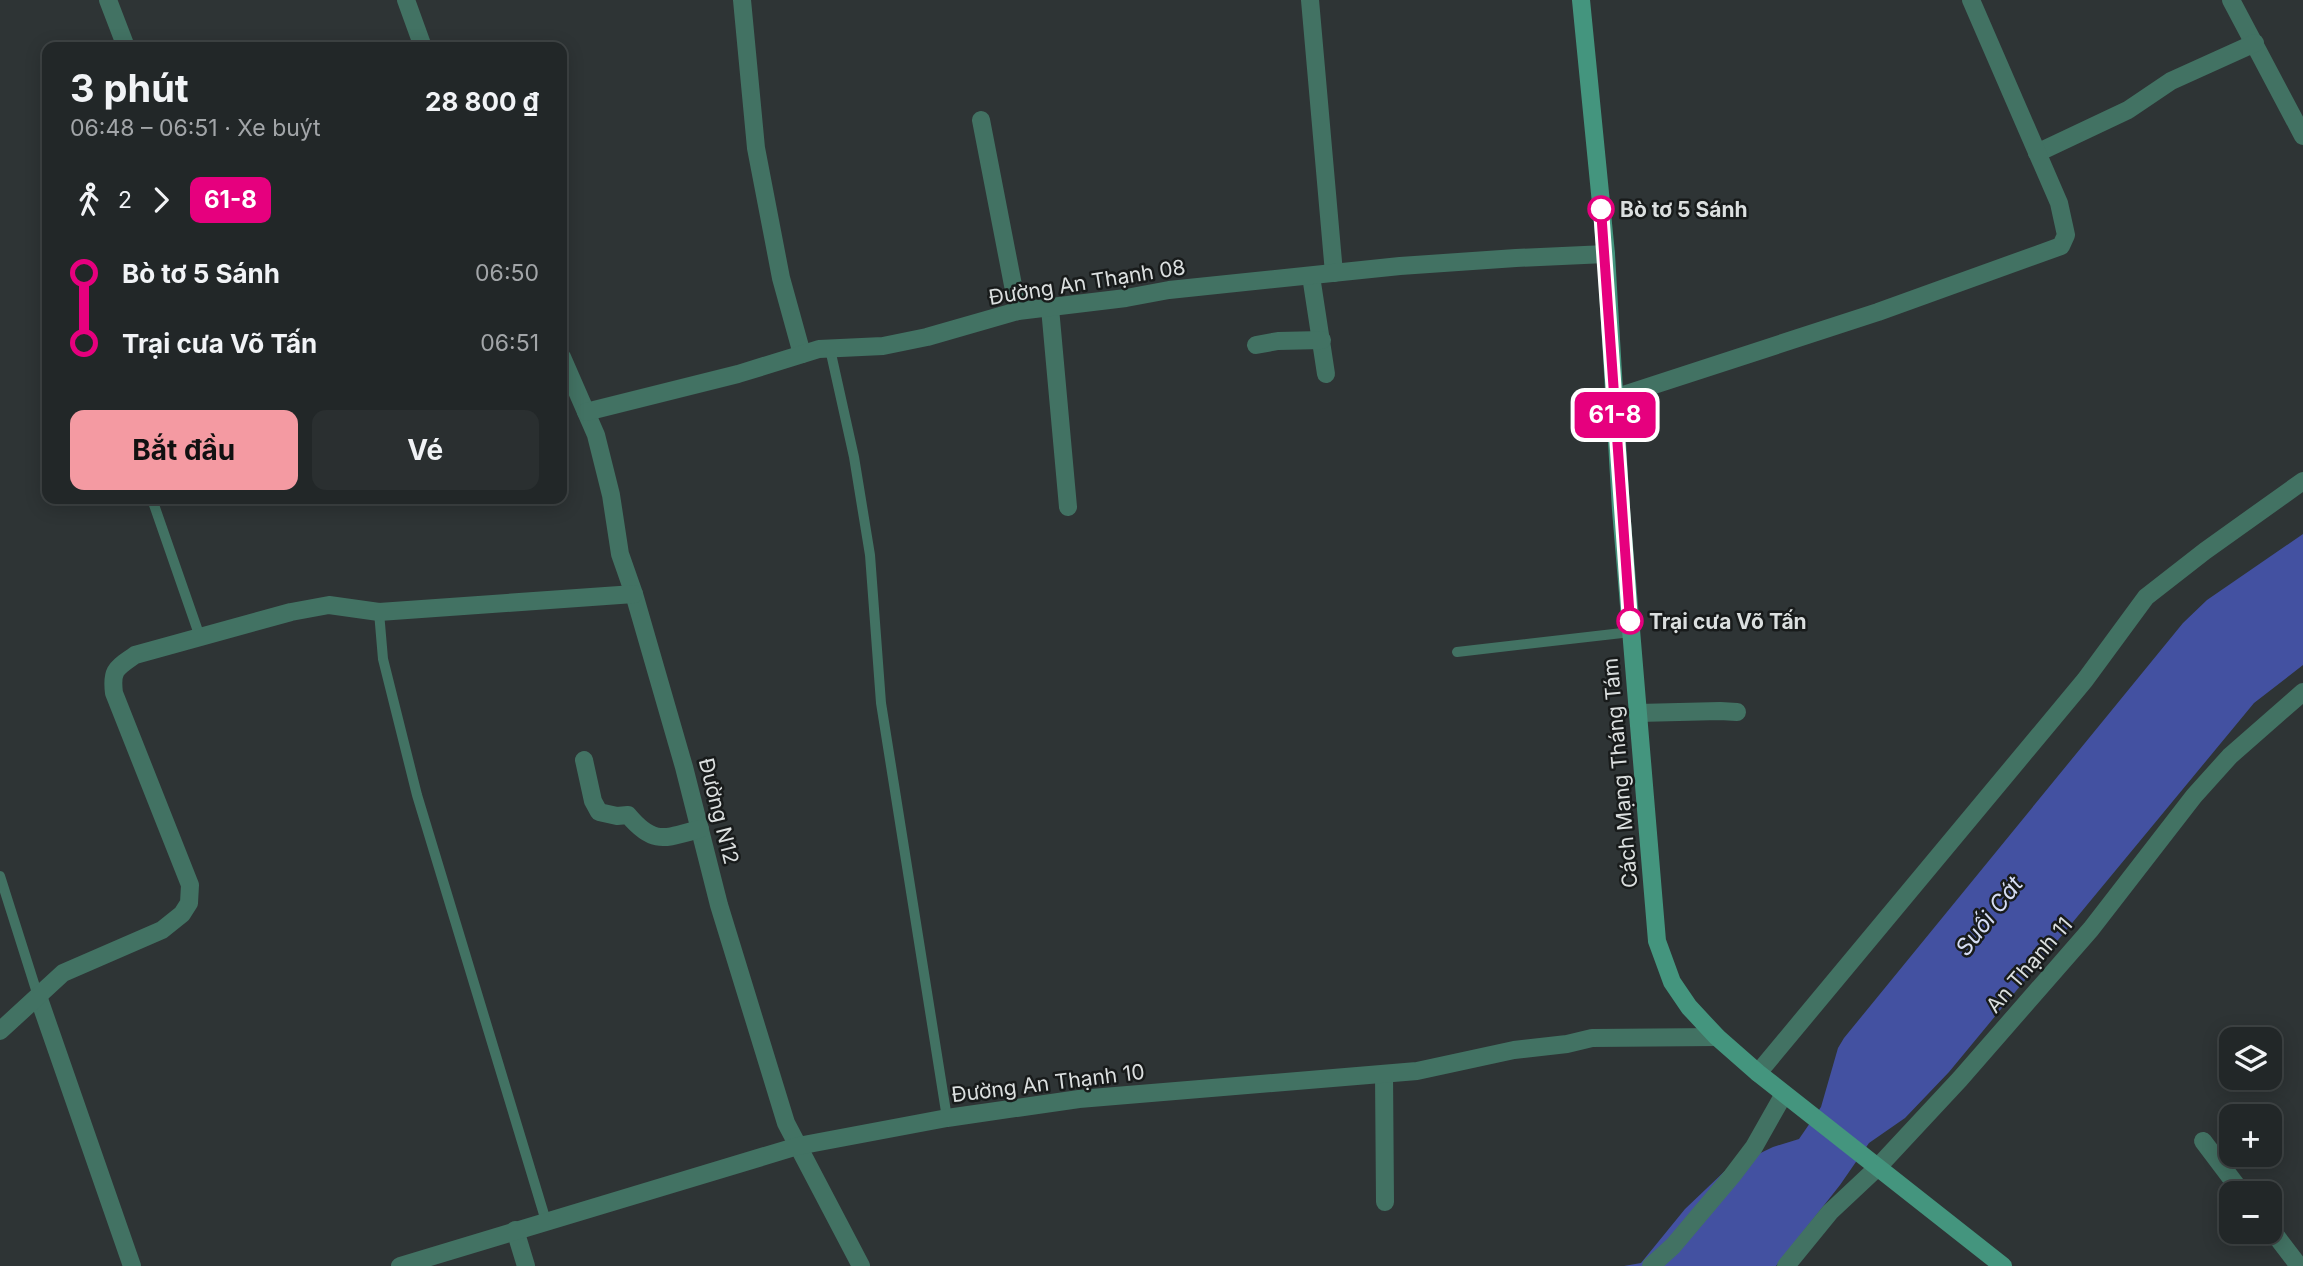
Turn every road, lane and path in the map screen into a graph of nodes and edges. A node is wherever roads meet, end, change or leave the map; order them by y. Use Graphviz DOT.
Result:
graph roads {
  1 [pos="108,0"];
  2 [pos="406,0"];
  3 [pos="742,0"];
  4 [pos="1310,0"];
  5 [pos="1581,0"];
  6 [pos="1971,0"];
  7 [pos="2231,0"];
  8 [pos="124,42"];
  9 [pos="421,42"];
  10 [pos="2255,43"];
  11 [pos="981,120"];
  12 [pos="2303,136"];
  13 [pos="2038,153"];
  14 [pos="1606,254"];
  15 [pos="1334,273"];
  16 [pos="1311,276"];
  17 [pos="1050,308"];
  18 [pos="1018,311"];
  19 [pos="1322,340"];
  20 [pos="1256,345"];
  21 [pos="830,349"];
  22 [pos="802,354"];
  23 [pos="567,368"];
  24 [pos="1326,374"];
  25 [pos="1614,398"];
  26 [pos="586,412"];
  27 [pos="2303,481"];
  28 [pos="154,504"];
  29 [pos="1068,507"];
  30 [pos="634,594"];
  31 [pos="379,612"];
  32 [pos="1631,632"];
  33 [pos="200,637"];
  34 [pos="1457,653"];
  35 [pos="2303,692"];
  36 [pos="1737,712"];
  37 [pos="1638,713"];
  38 [pos="584,760"];
  39 [pos="700,829"];
  40 [pos="0,876"];
  41 [pos="38,996"];
  42 [pos="0,1031"];
  43 [pos="1717,1037"];
  44 [pos="1758,1073"];
  45 [pos="1384,1074"];
  46 [pos="1784,1094"];
  47 [pos="947,1118"];
  48 [pos="2203,1141"];
  49 [pos="798,1146"];
  50 [pos="1875,1164"];
  51 [pos="2233,1181"];
  52 [pos="1385,1202"];
  53 [pos="546,1222"];
  54 [pos="515,1230"];
  55 [pos="2282,1244"];
  56 [pos="132,1266"];
  57 [pos="400,1266"];
  58 [pos="526,1266"];
  59 [pos="861,1266"];
  60 [pos="1651,1266"];
  61 [pos="1786,1266"];
  62 [pos="2003,1266"];
  63 [pos="2299,1266"];
  1 -- 8 [label="street"];
  2 -- 9 [label="street"];
  3 -- 22 [label="street"];
  4 -- 15 [label="street"];
  5 -- 14 [label="main road, Cách Mạng Tháng Tám"];
  6 -- 13 [label="street"];
  7 -- 10 [label="street"];
  10 -- 12 [label="street"];
  10 -- 13 [label="street"];
  11 -- 18 [label="street"];
  13 -- 25 [label="street"];
  14 -- 15 [label="street, Đường An Thạnh 08"];
  14 -- 25 [label="main road, Cách Mạng Tháng Tám"];
  15 -- 16 [label="street, Đường An Thạnh 08"];
  16 -- 17 [label="street, Đường An Thạnh 08"];
  16 -- 19 [label="street"];
  17 -- 18 [label="street, Đường An Thạnh 08"];
  17 -- 29 [label="street"];
  18 -- 21 [label="street, Đường An Thạnh 08"];
  19 -- 20 [label="street"];
  19 -- 24 [label="street"];
  21 -- 22 [label="street, Đường An Thạnh 08"];
  21 -- 47 [label="lane"];
  22 -- 26 [label="street, Đường An Thạnh 08"];
  23 -- 26 [label="street, Đường N12"];
  25 -- 32 [label="main road, Cách Mạng Tháng Tám"];
  26 -- 30 [label="street, Đường N12"];
  27 -- 44 [label="street"];
  28 -- 33 [label="lane"];
  30 -- 31 [label="street"];
  30 -- 39 [label="street, Đường N12"];
  31 -- 33 [label="street"];
  31 -- 53 [label="lane"];
  32 -- 34 [label="lane"];
  32 -- 37 [label="main road, Cách Mạng Tháng Tám"];
  33 -- 41 [label="street"];
  35 -- 50 [label="street, An Thạnh 11"];
  36 -- 37 [label="street"];
  37 -- 43 [label="main road, Cách Mạng Tháng Tám"];
  38 -- 39 [label="street"];
  39 -- 49 [label="street, Đường N12"];
  40 -- 41 [label="lane"];
  41 -- 42 [label="street"];
  41 -- 56 [label="street"];
  43 -- 44 [label="main road, Cách Mạng Tháng Tám"];
  43 -- 45 [label="street, Đường An Thạnh 10"];
  44 -- 46 [label="main road, Cách Mạng Tháng Tám"];
  45 -- 47 [label="street, Đường An Thạnh 10"];
  45 -- 52 [label="street"];
  46 -- 50 [label="main road, Cách Mạng Tháng Tám"];
  46 -- 60 [label="street"];
  47 -- 49 [label="street, Đường An Thạnh 10"];
  48 -- 51 [label="street"];
  49 -- 53 [label="street, Đường An Thạnh 10"];
  49 -- 59 [label="street, Đường N12"];
  50 -- 61 [label="street, An Thạnh 11"];
  50 -- 62 [label="main road"];
  53 -- 54 [label="street, Đường An Thạnh 10"];
  54 -- 57 [label="street, Đường An Thạnh 10"];
  54 -- 58 [label="street"];
  55 -- 63 [label="street"];
}
